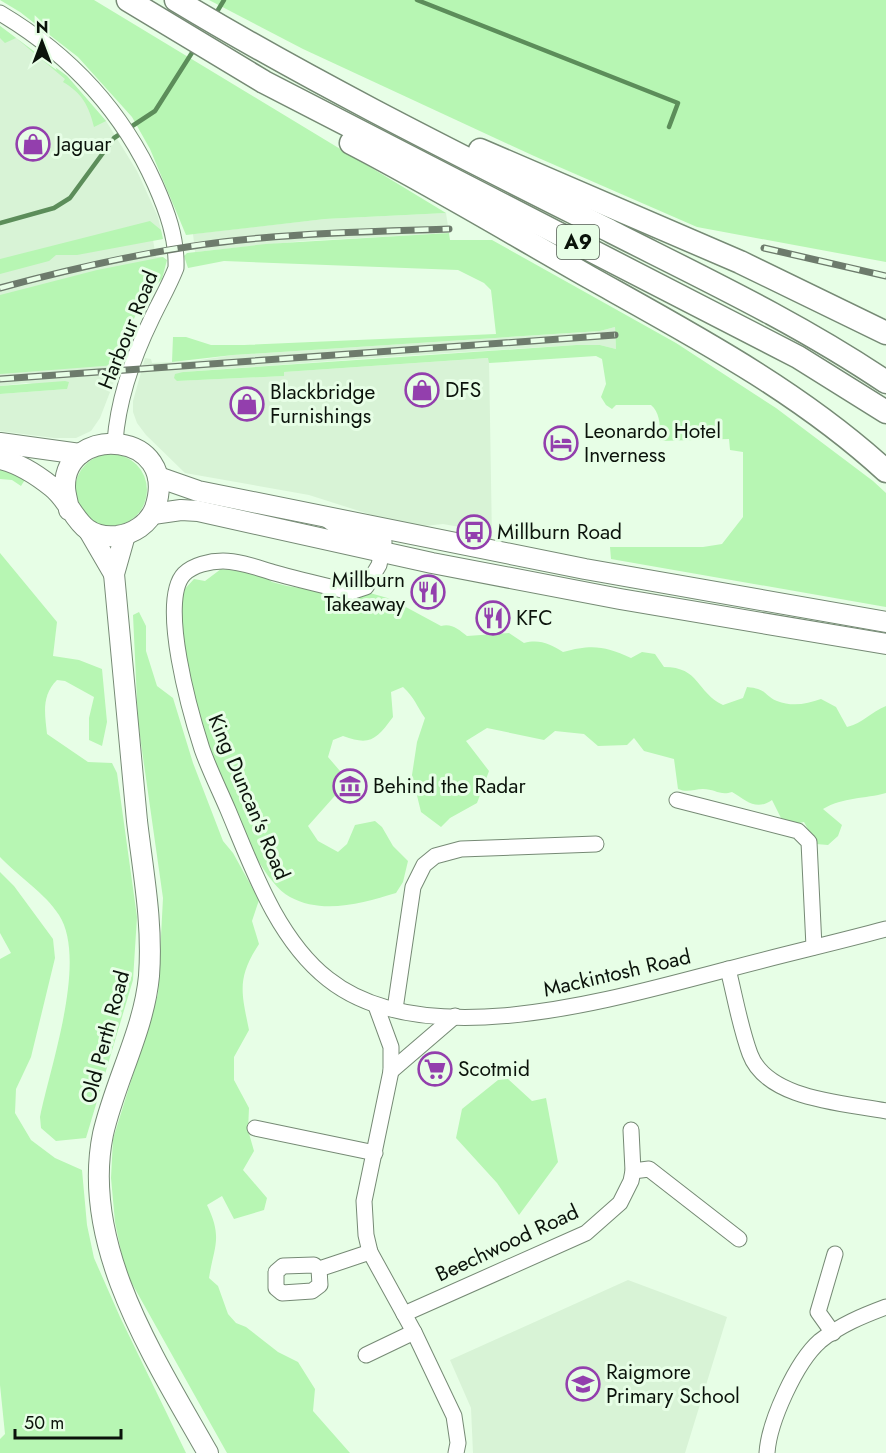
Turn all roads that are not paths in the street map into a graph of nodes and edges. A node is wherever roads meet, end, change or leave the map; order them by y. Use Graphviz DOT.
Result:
graph roads {
  1 [pos="128,0"];
  2 [pos="176,0"];
  3 [pos="0,13"];
  4 [pos="264,82"];
  5 [pos="389,118"];
  6 [pos="886,333"];
  7 [pos="886,382"];
  8 [pos="886,412"];
  9 [pos="115,442"];
  10 [pos="0,443"];
  11 [pos="80,454"];
  12 [pos="0,459"];
  13 [pos="886,471"];
  14 [pos="158,477"];
  15 [pos="69,510"];
  16 [pos="153,514"];
  17 [pos="320,515"];
  18 [pos="89,531"];
  19 [pos="125,535"];
  20 [pos="383,552"];
  21 [pos="114,574"];
  22 [pos="886,622"];
  23 [pos="886,644"];
  24 [pos="677,800"];
  25 [pos="596,844"];
  26 [pos="886,929"];
  27 [pos="814,947"];
  28 [pos="728,969"];
  29 [pos="376,1006"];
  30 [pos="395,1009"];
  31 [pos="455,1016"];
  32 [pos="391,1071"];
  33 [pos="886,1111"];
  34 [pos="255,1128"];
  35 [pos="631,1130"];
  36 [pos="375,1153"];
  37 [pos="633,1171"];
  38 [pos="739,1239"];
  39 [pos="370,1252"];
  40 [pos="835,1254"];
  41 [pos="319,1269"];
  42 [pos="886,1307"];
  43 [pos="404,1314"];
  44 [pos="414,1332"];
  45 [pos="833,1333"];
  46 [pos="366,1355"];
  47 [pos="208,1453"];
  48 [pos="456,1453"];
  49 [pos="767,1453"];
  1 -- 4 [label="highway, A9"];
  2 -- 5 [label="highway, A9"];
  3 -- 9 [label="street, Harbour Road"];
  4 -- 8 [label="highway, A9"];
  4 -- 13 [label="highway, A9"];
  5 -- 6 [label="highway, A9"];
  5 -- 7 [label="highway, A9"];
  9 -- 11 [label="main road"];
  9 -- 14 [label="main road"];
  10 -- 11 [label="main road"];
  11 -- 15 [label="main road"];
  12 -- 15 [label="main road"];
  14 -- 16 [label="main road"];
  14 -- 17 [label="main road"];
  15 -- 18 [label="main road"];
  16 -- 19 [label="main road"];
  16 -- 20 [label="main road"];
  17 -- 20 [label="street"];
  17 -- 22 [label="main road"];
  18 -- 19 [label="main road"];
  18 -- 21 [label="main road, Old Perth Road"];
  19 -- 21 [label="main road, Old Perth Road"];
  20 -- 23 [label="main road"];
  20 -- 29 [label="street, King Duncan's Road"];
  21 -- 47 [label="main road, Old Perth Road"];
  24 -- 27 [label="street"];
  25 -- 30 [label="street"];
  26 -- 27 [label="street, Mackintosh Road"];
  27 -- 28 [label="street, Mackintosh Road"];
  28 -- 31 [label="street, Mackintosh Road"];
  28 -- 33 [label="street"];
  29 -- 30 [label="street, King Duncan's Road"];
  29 -- 32 [label="street"];
  30 -- 31 [label="street, Mackintosh Road"];
  31 -- 32 [label="street"];
  32 -- 36 [label="street"];
  34 -- 36 [label="street"];
  35 -- 37 [label="street, Beechwood Road"];
  36 -- 39 [label="street"];
  37 -- 38 [label="street"];
  37 -- 43 [label="street, Beechwood Road"];
  39 -- 41 [label="street"];
  39 -- 43 [label="street"];
  40 -- 45 [label="street"];
  42 -- 45 [label="street"];
  43 -- 44 [label="street"];
  44 -- 46 [label="street"];
  44 -- 48 [label="street"];
  45 -- 49 [label="street"];
}
